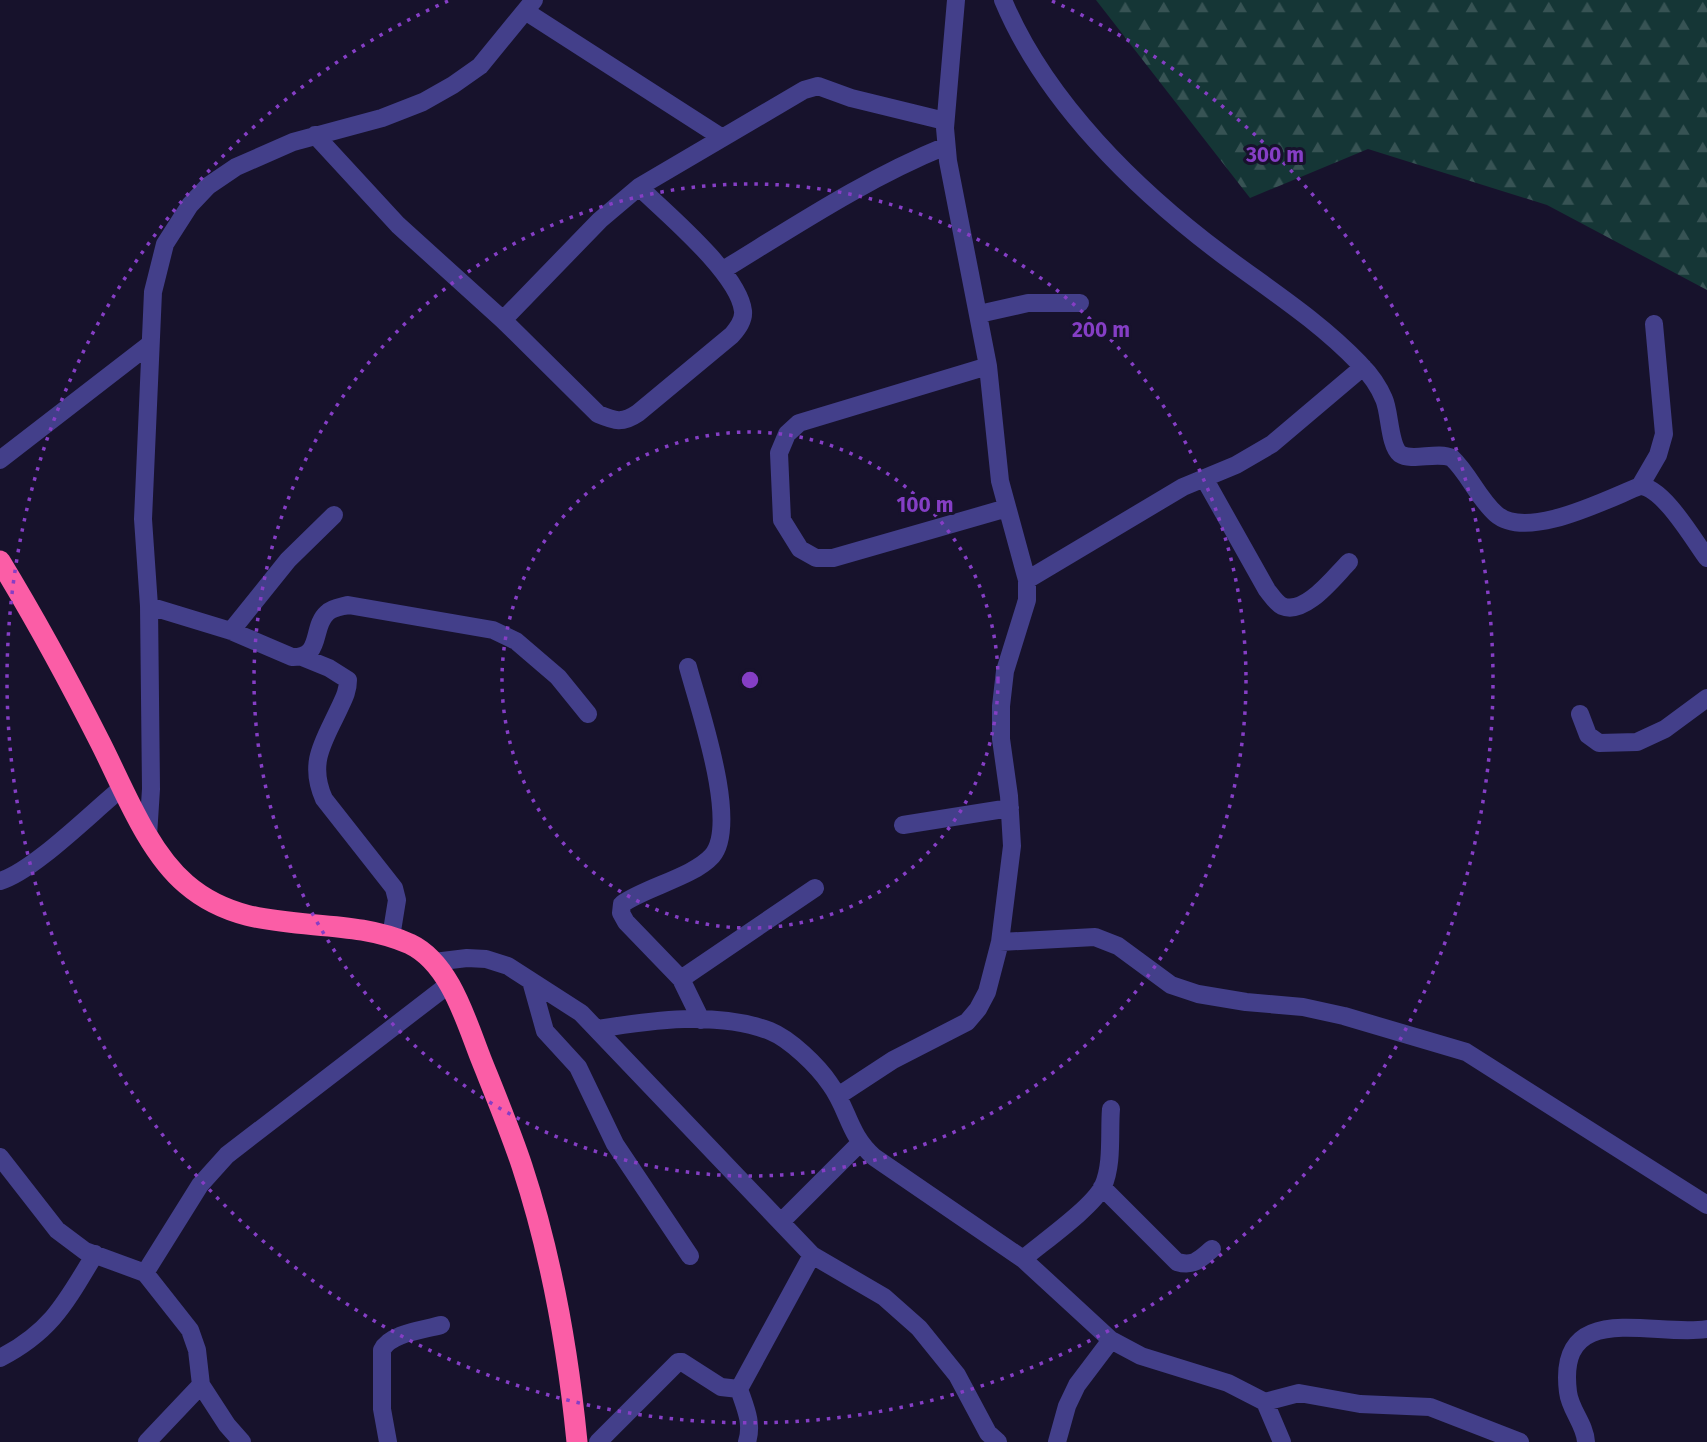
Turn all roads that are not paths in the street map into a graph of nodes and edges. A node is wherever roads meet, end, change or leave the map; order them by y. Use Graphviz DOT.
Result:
graph roads {
  1 [pos="956,0"];
  2 [pos="1003,0"];
  3 [pos="530,6"];
  4 [pos="945,121"];
  5 [pos="315,135"];
  6 [pos="721,137"];
  7 [pos="946,146"];
  8 [pos="639,187"];
  9 [pos="723,270"];
  10 [pos="1080,303"];
  11 [pos="979,314"];
  12 [pos="503,320"];
  13 [pos="1654,324"];
  14 [pos="150,344"];
  15 [pos="988,366"];
  16 [pos="1363,367"];
  17 [pos="0,460"];
  18 [pos="1203,478"];
  19 [pos="1640,486"];
  20 [pos="1007,508"];
  21 [pos="334,514"];
  22 [pos="1707,558"];
  23 [pos="0,561"];
  24 [pos="1349,562"];
  25 [pos="1027,580"];
  26 [pos="149,606"];
  27 [pos="231,631"];
  28 [pos="302,657"];
  29 [pos="688,667"];
  30 [pos="1707,698"];
  31 [pos="588,714"];
  32 [pos="1580,715"];
  33 [pos="123,787"];
  34 [pos="1010,808"];
  35 [pos="903,825"];
  36 [pos="148,836"];
  37 [pos="0,881"];
  38 [pos="815,888"];
  39 [pos="391,937"];
  40 [pos="1000,942"];
  41 [pos="434,962"];
  42 [pos="681,979"];
  43 [pos="531,981"];
  44 [pos="449,985"];
  45 [pos="701,1020"];
  46 [pos="598,1029"];
  47 [pos="838,1096"];
  48 [pos="1111,1109"];
  49 [pos="859,1144"];
  50 [pos="0,1157"];
  51 [pos="1102,1187"];
  52 [pos="1707,1205"];
  53 [pos="781,1222"];
  54 [pos="1212,1248"];
  55 [pos="95,1254"];
  56 [pos="812,1255"];
  57 [pos="690,1256"];
  58 [pos="1023,1259"];
  59 [pos="145,1273"];
  60 [pos="441,1325"];
  61 [pos="1707,1329"];
  62 [pos="1111,1340"];
  63 [pos="0,1357"];
  64 [pos="201,1385"];
  65 [pos="739,1389"];
  66 [pos="1265,1402"];
  67 [pos="988,1439"];
  68 [pos="147,1442"];
  69 [pos="242,1442"];
  70 [pos="388,1442"];
  71 [pos="577,1442"];
  72 [pos="598,1442"];
  73 [pos="747,1442"];
  74 [pos="1057,1442"];
  75 [pos="1282,1442"];
  76 [pos="1520,1442"];
  77 [pos="1586,1442"];
  1 -- 4 [label="street"];
  2 -- 16 [label="street"];
  3 -- 5 [label="street"];
  3 -- 6 [label="street"];
  4 -- 6 [label="street"];
  4 -- 7 [label="street"];
  5 -- 12 [label="street"];
  5 -- 14 [label="street"];
  6 -- 8 [label="street"];
  7 -- 9 [label="street"];
  7 -- 11 [label="street"];
  8 -- 9 [label="street"];
  8 -- 12 [label="street"];
  9 -- 12 [label="street"];
  10 -- 11 [label="street"];
  11 -- 15 [label="street"];
  13 -- 19 [label="street"];
  14 -- 17 [label="street"];
  14 -- 26 [label="street"];
  15 -- 20 [label="street"];
  15 -- 20 [label="street"];
  16 -- 18 [label="street"];
  16 -- 19 [label="street"];
  18 -- 24 [label="street"];
  18 -- 25 [label="street"];
  19 -- 22 [label="street"];
  20 -- 25 [label="street"];
  21 -- 27 [label="street"];
  23 -- 33 [label="highway"];
  25 -- 34 [label="street"];
  26 -- 27 [label="street"];
  26 -- 36 [label="street"];
  27 -- 28 [label="street"];
  28 -- 31 [label="street"];
  28 -- 39 [label="street"];
  29 -- 42 [label="street"];
  30 -- 32 [label="street"];
  33 -- 36 [label="highway"];
  33 -- 37 [label="street"];
  34 -- 35 [label="street"];
  34 -- 40 [label="street"];
  36 -- 39 [label="highway"];
  38 -- 42 [label="street"];
  39 -- 41 [label="highway"];
  40 -- 47 [label="street"];
  40 -- 52 [label="street"];
  41 -- 43 [label="street"];
  41 -- 44 [label="highway"];
  42 -- 45 [label="street"];
  43 -- 46 [label="street"];
  43 -- 57 [label="street"];
  44 -- 59 [label="street"];
  44 -- 71 [label="highway"];
  45 -- 46 [label="street"];
  45 -- 47 [label="street"];
  46 -- 53 [label="street"];
  47 -- 49 [label="street"];
  48 -- 51 [label="street"];
  49 -- 53 [label="street"];
  49 -- 58 [label="street"];
  50 -- 55 [label="street"];
  51 -- 54 [label="street"];
  51 -- 58 [label="street"];
  53 -- 56 [label="street"];
  55 -- 59 [label="street"];
  55 -- 63 [label="street"];
  56 -- 65 [label="street"];
  56 -- 67 [label="street"];
  58 -- 62 [label="street"];
  59 -- 64 [label="street"];
  60 -- 70 [label="street"];
  61 -- 77 [label="street"];
  62 -- 66 [label="street"];
  62 -- 74 [label="street"];
  64 -- 68 [label="street"];
  64 -- 69 [label="street"];
  65 -- 72 [label="street"];
  65 -- 73 [label="street"];
  66 -- 75 [label="street"];
  66 -- 76 [label="street"];
}
